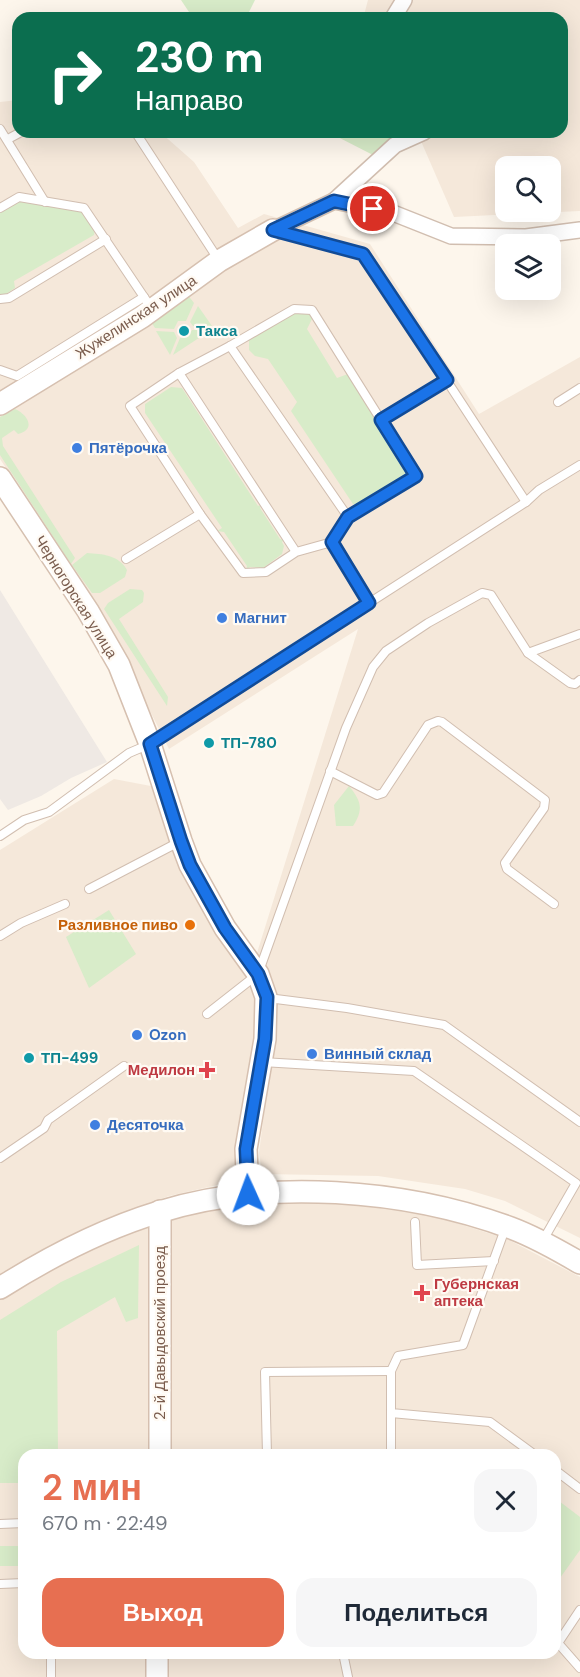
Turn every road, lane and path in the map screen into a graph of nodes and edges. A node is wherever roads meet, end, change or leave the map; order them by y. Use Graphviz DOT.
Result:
graph roads {
  1 [pos="0,129"];
  2 [pos="12,137"];
  3 [pos="139,138"];
  4 [pos="410,138"];
  5 [pos="8,139"];
  6 [pos="334,201"];
  7 [pos="45,202"];
  8 [pos="0,208"];
  9 [pos="273,230"];
  10 [pos="580,230"];
  11 [pos="106,239"];
  12 [pos="219,261"];
  13 [pos="0,299"];
  14 [pos="148,304"];
  15 [pos="230,346"];
  16 [pos="0,370"];
  17 [pos="179,372"];
  18 [pos="447,380"];
  19 [pos="580,388"];
  20 [pos="558,402"];
  21 [pos="0,404"];
  22 [pos="381,420"];
  23 [pos="580,465"];
  24 [pos="0,478"];
  25 [pos="526,502"];
  26 [pos="200,514"];
  27 [pos="348,517"];
  28 [pos="332,542"];
  29 [pos="296,552"];
  30 [pos="126,559"];
  31 [pos="369,603"];
  32 [pos="580,634"];
  33 [pos="528,653"];
  34 [pos="580,680"];
  35 [pos="150,744"];
  36 [pos="330,771"];
  37 [pos="0,836"];
  38 [pos="181,841"];
  39 [pos="88,889"];
  40 [pos="64,904"];
  41 [pos="554,904"];
  42 [pos="0,936"];
  43 [pos="258,974"];
  44 [pos="267,997"];
  45 [pos="207,1014"];
  46 [pos="261,1062"];
  47 [pos="124,1066"];
  48 [pos="580,1122"];
  49 [pos="0,1158"];
  50 [pos="248,1194"];
  51 [pos="160,1211"];
  52 [pos="415,1222"];
  53 [pos="506,1226"];
  54 [pos="542,1243"];
  55 [pos="494,1261"];
  56 [pos="580,1263"];
  57 [pos="0,1288"];
  58 [pos="392,1371"];
  59 [pos="391,1413"];
  60 [pos="160,1449"];
  61 [pos="267,1449"];
  62 [pos="391,1449"];
  63 [pos="527,1449"];
  64 [pos="561,1475"];
  65 [pos="580,1489"];
  66 [pos="18,1523"];
  67 [pos="0,1524"];
  68 [pos="18,1583"];
  69 [pos="0,1584"];
  70 [pos="580,1610"];
  71 [pos="561,1638"];
  72 [pos="561,1646"];
  73 [pos="51,1659"];
  74 [pos="157,1659"];
  75 [pos="344,1659"];
  76 [pos="580,1668"];
  77 [pos="51,1677"];
  78 [pos="157,1677"];
  79 [pos="348,1677"];
  1 -- 5 [label="lane"];
  2 -- 5 [label="lane"];
  3 -- 12 [label="lane"];
  4 -- 6 [label="street"];
  5 -- 7 [label="lane"];
  6 -- 9 [label="street"];
  6 -- 10 [label="street"];
  7 -- 8 [label="lane"];
  7 -- 11 [label="lane"];
  9 -- 12 [label="street, Жужелинская улица"];
  9 -- 18 [label="lane"];
  11 -- 13 [label="lane"];
  11 -- 14 [label="lane"];
  12 -- 14 [label="street, Жужелинская улица"];
  14 -- 16 [label="lane"];
  14 -- 21 [label="street, Жужелинская улица"];
  15 -- 17 [label="lane"];
  15 -- 22 [label="lane"];
  15 -- 27 [label="lane"];
  17 -- 26 [label="lane"];
  17 -- 29 [label="lane"];
  18 -- 22 [label="lane"];
  18 -- 25 [label="lane"];
  19 -- 20 [label="lane"];
  22 -- 27 [label="lane"];
  23 -- 25 [label="lane"];
  24 -- 35 [label="street, Черногорская улица"];
  25 -- 31 [label="lane"];
  26 -- 29 [label="lane"];
  26 -- 30 [label="lane"];
  27 -- 28 [label="lane"];
  28 -- 29 [label="lane"];
  28 -- 31 [label="lane"];
  31 -- 35 [label="lane"];
  32 -- 33 [label="lane"];
  33 -- 34 [label="lane"];
  33 -- 36 [label="lane"];
  35 -- 37 [label="lane"];
  35 -- 38 [label="street, Черногорская улица"];
  36 -- 41 [label="lane"];
  36 -- 43 [label="lane"];
  38 -- 39 [label="lane"];
  38 -- 43 [label="street, Черногорская улица"];
  40 -- 42 [label="lane"];
  43 -- 44 [label="street, Черногорская улица"];
  43 -- 45 [label="lane"];
  44 -- 46 [label="street, Черногорская улица"];
  44 -- 48 [label="lane"];
  46 -- 50 [label="street, Черногорская улица"];
  46 -- 54 [label="lane"];
  47 -- 49 [label="lane"];
  50 -- 51 [label="street"];
  50 -- 53 [label="street"];
  51 -- 57 [label="street"];
  51 -- 60 [label="street, 2-й Давыдовский проезд"];
  52 -- 55 [label="lane"];
  53 -- 54 [label="street"];
  53 -- 55 [label="lane"];
  54 -- 56 [label="street"];
  55 -- 58 [label="lane"];
  58 -- 59 [label="lane"];
  58 -- 61 [label="lane"];
  59 -- 62 [label="lane"];
  59 -- 63 [label="lane"];
  64 -- 65 [label="lane"];
  66 -- 67 [label="lane"];
  68 -- 69 [label="lane"];
  70 -- 71 [label="lane"];
  72 -- 76 [label="lane"];
  73 -- 77 [label="lane"];
  74 -- 78 [label="street"];
  75 -- 79 [label="lane"];
}
